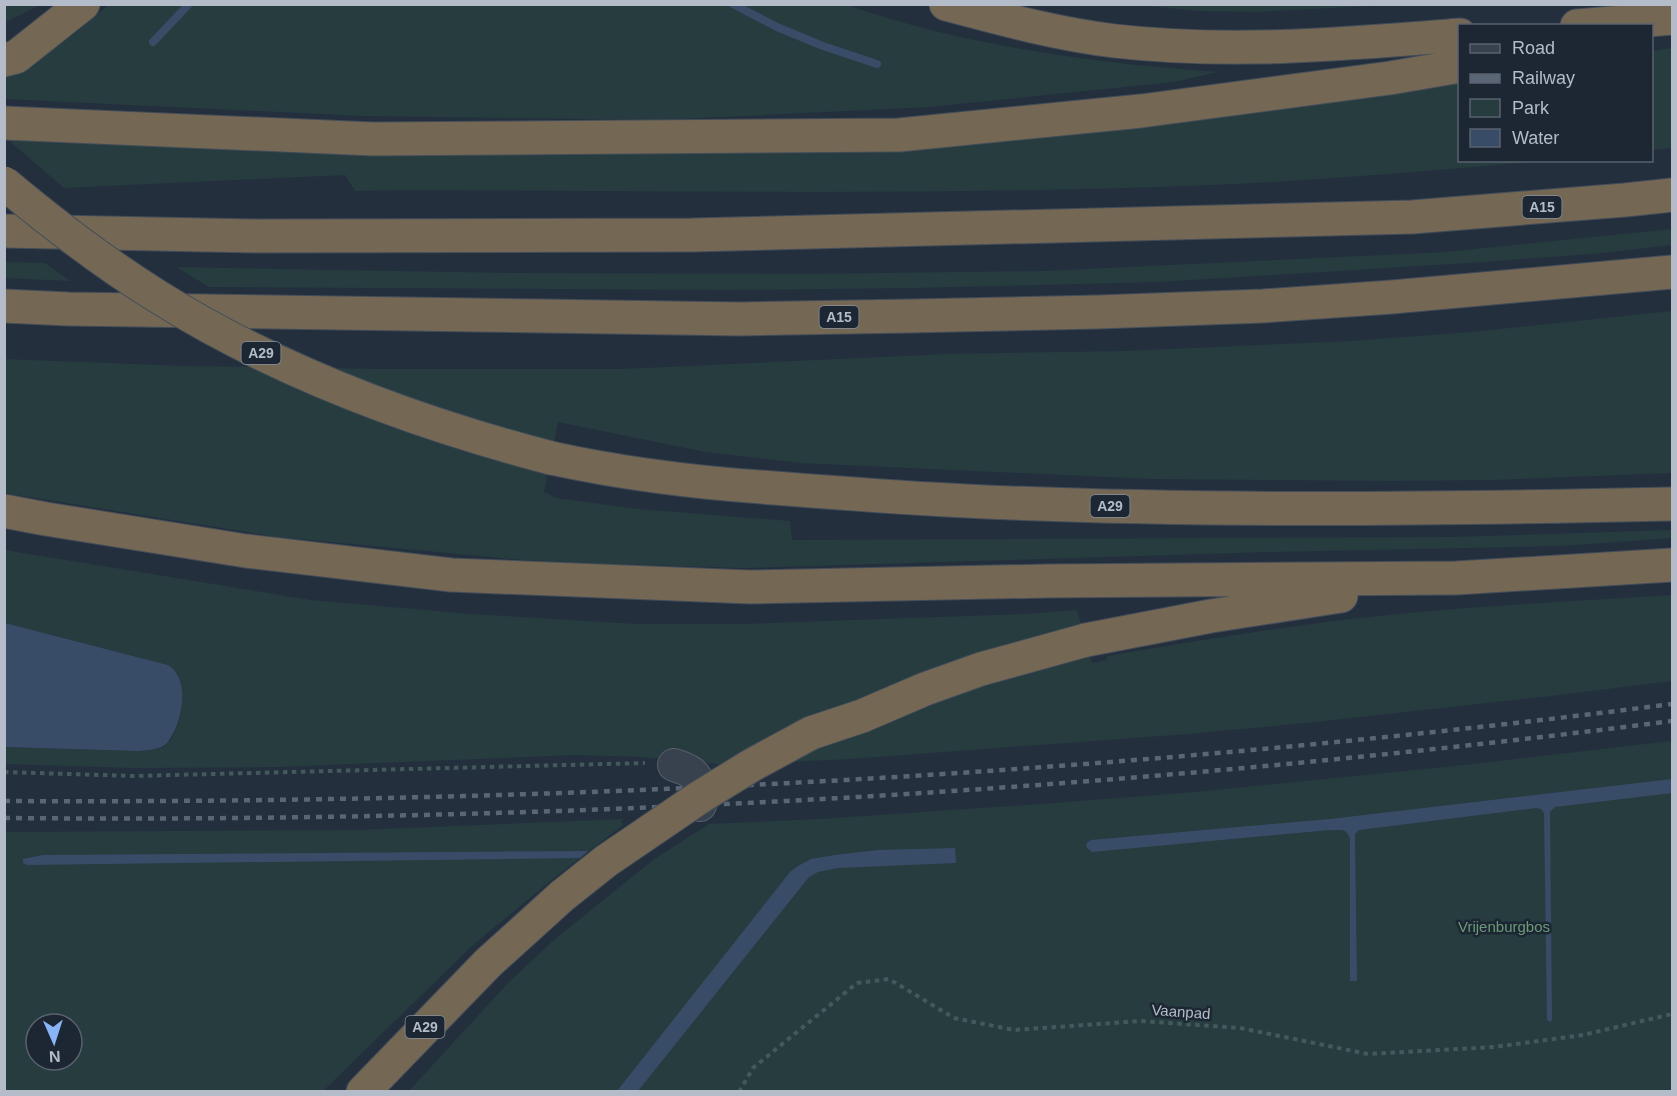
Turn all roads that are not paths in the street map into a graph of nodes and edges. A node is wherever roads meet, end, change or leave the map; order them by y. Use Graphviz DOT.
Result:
graph roads {
  1 [pos="83,4"];
  2 [pos="946,4"];
  3 [pos="1672,18"];
  4 [pos="1600,24"];
  5 [pos="1672,26"];
  6 [pos="1653,30"];
  7 [pos="1458,35"];
  8 [pos="4,60"];
  9 [pos="1458,66"];
  10 [pos="4,123"];
  11 [pos="4,183"];
  12 [pos="1672,195"];
  13 [pos="4,231"];
  14 [pos="1672,272"];
  15 [pos="4,306"];
  16 [pos="1672,504"];
  17 [pos="4,511"];
  18 [pos="1672,565"];
  19 [pos="1456,578"];
  20 [pos="674,765"];
  21 [pos="700,805"];
  22 [pos="363,1092"];
  1 -- 8 [label="highway"];
  2 -- 7 [label="highway"];
  3 -- 4 [label="highway"];
  5 -- 6 [label="highway"];
  9 -- 10 [label="highway"];
  11 -- 16 [label="highway, A29, bridge"];
  12 -- 13 [label="highway, A15"];
  14 -- 15 [label="highway, A15"];
  17 -- 19 [label="highway"];
  18 -- 19 [label="highway"];
  19 -- 22 [label="highway, A29, bridge"];
  20 -- 21 [label="lane"];
}
